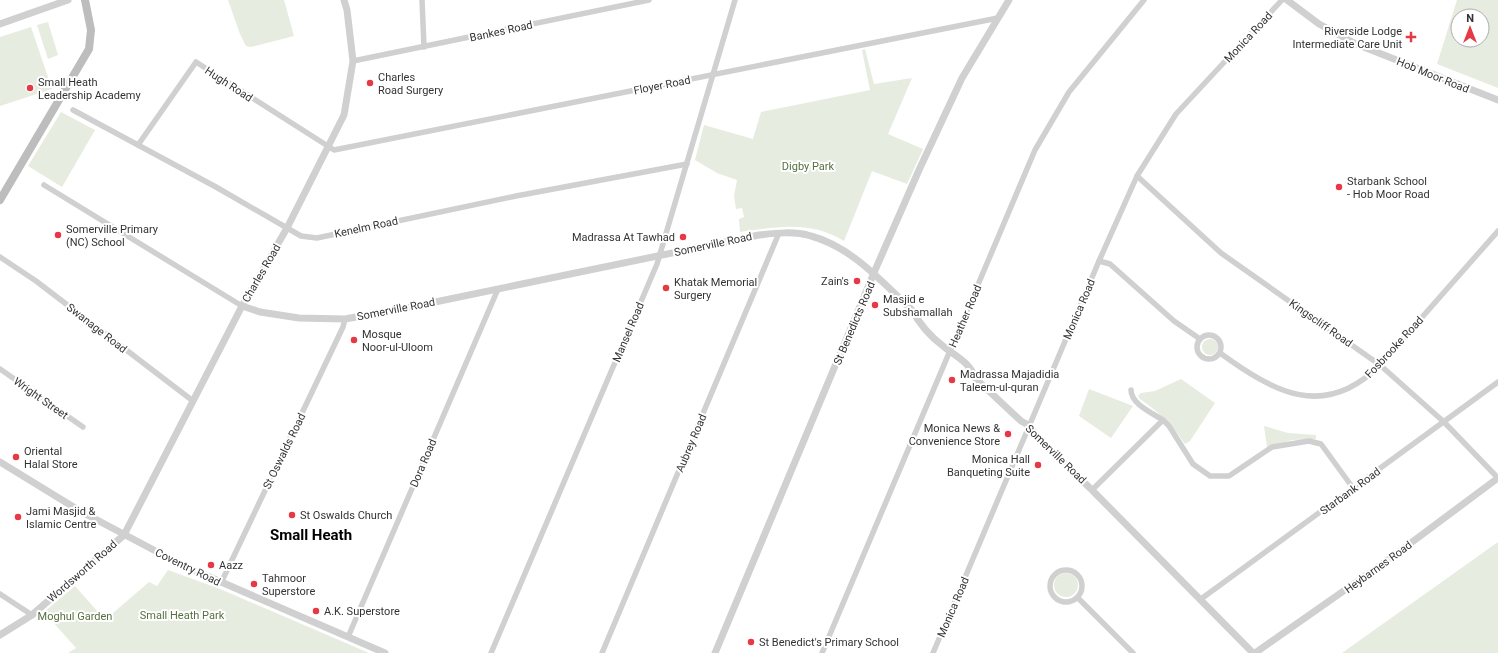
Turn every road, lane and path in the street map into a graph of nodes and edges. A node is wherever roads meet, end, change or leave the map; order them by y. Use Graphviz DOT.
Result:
graph roads {
  1 [pos="68,0"];
  2 [pos="85,0"];
  3 [pos="344,0"];
  4 [pos="422,0"];
  5 [pos="649,0"];
  6 [pos="735,0"];
  7 [pos="1009,0"];
  8 [pos="1144,0"];
  9 [pos="1282,0"];
  10 [pos="1287,0"];
  11 [pos="998,18"];
  12 [pos="0,24"];
  13 [pos="424,47"];
  14 [pos="353,61"];
  15 [pos="714,75"];
  16 [pos="1498,100"];
  17 [pos="74,110"];
  18 [pos="138,145"];
  19 [pos="328,147"];
  20 [pos="687,164"];
  21 [pos="1136,176"];
  22 [pos="44,185"];
  23 [pos="0,200"];
  24 [pos="287,228"];
  25 [pos="1498,231"];
  26 [pos="778,233"];
  27 [pos="660,255"];
  28 [pos="0,257"];
  29 [pos="1099,261"];
  30 [pos="874,274"];
  31 [pos="498,289"];
  32 [pos="242,306"];
  33 [pos="345,319"];
  34 [pos="1200,339"];
  35 [pos="951,350"];
  36 [pos="1220,353"];
  37 [pos="1380,365"];
  38 [pos="0,369"];
  39 [pos="1498,382"];
  40 [pos="1132,390"];
  41 [pos="193,401"];
  42 [pos="1163,420"];
  43 [pos="1444,422"];
  44 [pos="1030,426"];
  45 [pos="82,427"];
  46 [pos="0,462"];
  47 [pos="1498,478"];
  48 [pos="1353,488"];
  49 [pos="1092,490"];
  50 [pos="124,535"];
  51 [pos="220,583"];
  52 [pos="0,594"];
  53 [pos="1078,598"];
  54 [pos="1202,599"];
  55 [pos="32,615"];
  56 [pos="0,635"];
  57 [pos="348,637"];
  58 [pos="385,653"];
  59 [pos="490,653"];
  60 [pos="602,653"];
  61 [pos="715,653"];
  62 [pos="822,653"];
  63 [pos="934,653"];
  64 [pos="1133,653"];
  65 [pos="1254,653"];
  1 -- 12 [label="street"];
  2 -- 23 [label="main road"];
  3 -- 14 [label="street, Charles Road"];
  4 -- 13 [label="street"];
  5 -- 13 [label="street, Bankes Road"];
  6 -- 15 [label="street, Mansel Road"];
  7 -- 11 [label="street, St Benedicts Road"];
  8 -- 35 [label="street, Heather Road"];
  9 -- 21 [label="street, Monica Road"];
  10 -- 16 [label="street, Hob Moor Road"];
  11 -- 15 [label="street, Floyer Road"];
  11 -- 30 [label="street, St Benedicts Road"];
  13 -- 14 [label="street, Bankes Road"];
  14 -- 19 [label="street, Charles Road"];
  15 -- 19 [label="street, Floyer Road"];
  15 -- 20 [label="street, Mansel Road"];
  17 -- 18 [label="street, Kenelm Road"];
  18 -- 19 [label="street, Hugh Road"];
  18 -- 24 [label="street, Kenelm Road"];
  19 -- 24 [label="street, Charles Road"];
  20 -- 24 [label="street, Kenelm Road"];
  20 -- 27 [label="street, Mansel Road"];
  21 -- 29 [label="street, Monica Road"];
  21 -- 37 [label="street, Kingscliff Road"];
  22 -- 32 [label="street, Somerville Road"];
  24 -- 32 [label="street, Charles Road"];
  25 -- 37 [label="street, Fosbrooke Road"];
  26 -- 27 [label="street, Somerville Road"];
  26 -- 30 [label="street, Somerville Road"];
  26 -- 60 [label="street, Aubrey Road"];
  27 -- 31 [label="street, Somerville Road"];
  27 -- 59 [label="street, Mansel Road"];
  28 -- 41 [label="street, Swanage Road"];
  29 -- 34 [label="street"];
  29 -- 44 [label="street, Monica Road"];
  30 -- 35 [label="street, Somerville Road"];
  30 -- 61 [label="street, St Benedicts Road"];
  31 -- 33 [label="street, Somerville Road"];
  31 -- 57 [label="street, Dora Road"];
  32 -- 33 [label="street, Somerville Road"];
  32 -- 41 [label="street, Charles Road"];
  33 -- 51 [label="street, St Oswalds Road"];
  34 -- 36 [label="street"];
  34 -- 36 [label="street"];
  35 -- 44 [label="street, Somerville Road"];
  35 -- 62 [label="street, Heather Road"];
  36 -- 37 [label="street, Fosbrooke Road"];
  37 -- 43 [label="street, Kingscliff Road"];
  38 -- 45 [label="street, Wright Street"];
  39 -- 43 [label="street, Starbank Road"];
  40 -- 42 [label="street"];
  41 -- 50 [label="street, Charles Road"];
  42 -- 48 [label="street"];
  42 -- 49 [label="street"];
  43 -- 47 [label="street, Kingscliff Road"];
  43 -- 48 [label="street, Starbank Road"];
  44 -- 49 [label="street, Somerville Road"];
  44 -- 63 [label="street, Monica Road"];
  46 -- 50 [label="street, Coventry Road"];
  47 -- 65 [label="street, Heybarnes Road"];
  48 -- 54 [label="street, Starbank Road"];
  49 -- 54 [label="street, Somerville Road"];
  50 -- 51 [label="street, Coventry Road"];
  50 -- 55 [label="street, Wordsworth Road"];
  51 -- 57 [label="street, Coventry Road"];
  52 -- 55 [label="street"];
  53 -- 53 [label="street"];
  53 -- 64 [label="street"];
  54 -- 65 [label="street, Somerville Road"];
  55 -- 56 [label="street, Wordsworth Road"];
  57 -- 58 [label="street, Coventry Road"];
}
